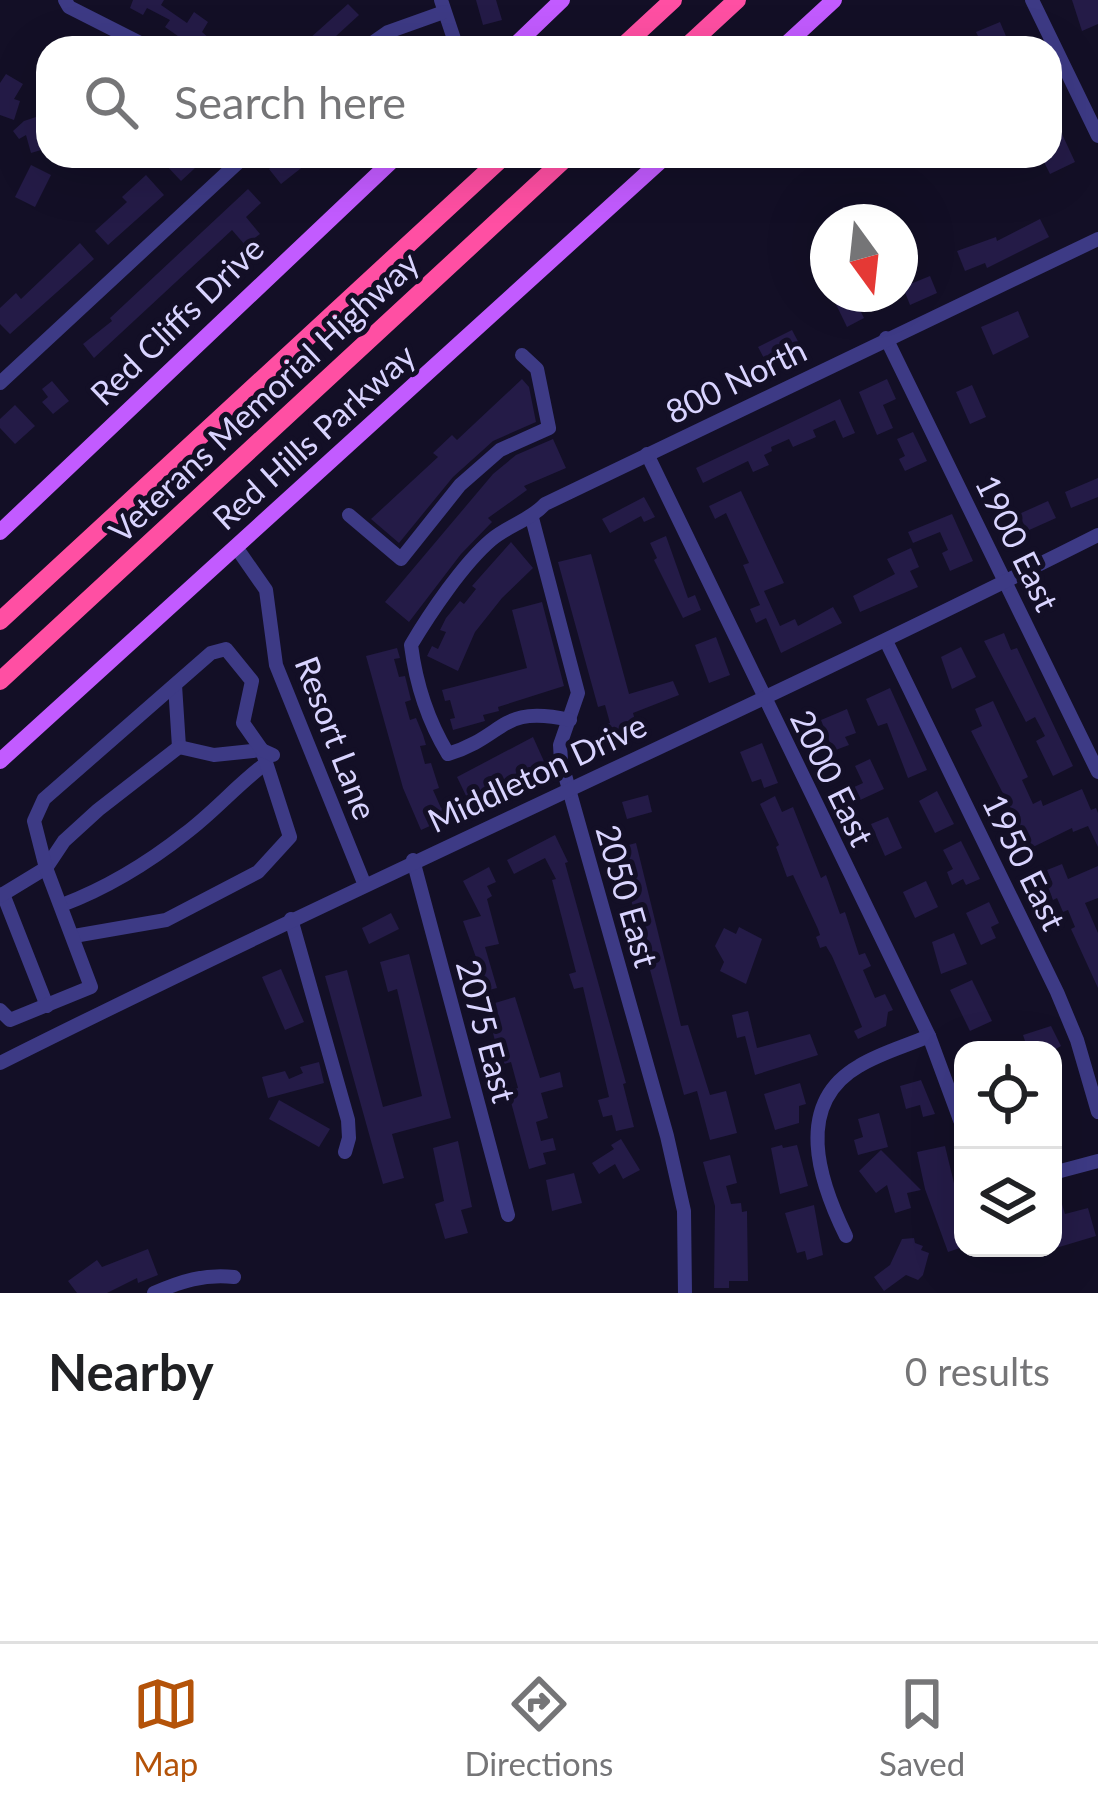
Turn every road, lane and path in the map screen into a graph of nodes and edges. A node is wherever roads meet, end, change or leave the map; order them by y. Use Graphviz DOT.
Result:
graph roads {
  1 [pos="65,0"];
  2 [pos="562,0"];
  3 [pos="673,0"];
  4 [pos="737,0"];
  5 [pos="834,0"];
  6 [pos="1032,0"];
  7 [pos="442,6"];
  8 [pos="126,36"];
  9 [pos="382,36"];
  10 [pos="453,36"];
  11 [pos="524,36"];
  12 [pos="634,36"];
  13 [pos="698,36"];
  14 [pos="795,36"];
  15 [pos="1049,36"];
  16 [pos="1062,62"];
  17 [pos="1098,136"];
  18 [pos="232,168"];
  19 [pos="384,168"];
  20 [pos="491,168"];
  21 [pos="555,168"];
  22 [pos="653,168"];
  23 [pos="1098,239"];
  24 [pos="886,338"];
  25 [pos="522,355"];
  26 [pos="0,383"];
  27 [pos="647,454"];
  28 [pos="350,515"];
  29 [pos="532,518"];
  30 [pos="0,532"];
  31 [pos="1098,536"];
  32 [pos="236,547"];
  33 [pos="1006,582"];
  34 [pos="0,621"];
  35 [pos="886,641"];
  36 [pos="0,681"];
  37 [pos="175,686"];
  38 [pos="763,698"];
  39 [pos="570,720"];
  40 [pos="179,747"];
  41 [pos="267,756"];
  42 [pos="0,760"];
  43 [pos="1098,772"];
  44 [pos="568,788"];
  45 [pos="413,860"];
  46 [pos="46,868"];
  47 [pos="364,884"];
  48 [pos="2,895"];
  49 [pos="62,905"];
  50 [pos="291,920"];
  51 [pos="74,936"];
  52 [pos="47,1006"];
  53 [pos="0,1010"];
  54 [pos="929,1036"];
  55 [pos="0,1063"];
  56 [pos="954,1104"];
  57 [pos="1098,1112"];
  58 [pos="345,1152"];
  59 [pos="1098,1161"];
  60 [pos="1062,1171"];
  61 [pos="508,1215"];
  62 [pos="846,1236"];
  63 [pos="234,1277"];
  64 [pos="154,1293"];
  65 [pos="685,1293"];
  1 -- 8 [label="street"];
  2 -- 11 [label="main road"];
  3 -- 12 [label="highway"];
  4 -- 13 [label="highway"];
  5 -- 14 [label="main road"];
  6 -- 15 [label="street"];
  7 -- 9 [label="street"];
  7 -- 10 [label="street"];
  16 -- 17 [label="street"];
  18 -- 26 [label="street"];
  19 -- 30 [label="main road, Red Cliffs Drive"];
  20 -- 34 [label="highway, Veterans Memorial Highway"];
  21 -- 36 [label="highway, Veterans Memorial Highway"];
  22 -- 32 [label="main road, Red Hills Parkway"];
  23 -- 24 [label="street, 800 North"];
  24 -- 27 [label="street, 800 North"];
  24 -- 33 [label="street, 1900 East"];
  25 -- 28 [label="street"];
  27 -- 29 [label="street, 800 North"];
  27 -- 38 [label="street, 2000 East"];
  29 -- 39 [label="street, 2050 East"];
  29 -- 39 [label="street, 800 North"];
  31 -- 33 [label="street, Middleton Drive"];
  32 -- 42 [label="main road, Red Hills Parkway"];
  32 -- 47 [label="street, Resort Lane"];
  33 -- 35 [label="street, Middleton Drive"];
  33 -- 43 [label="street, 1900 East"];
  35 -- 38 [label="street, Middleton Drive"];
  35 -- 57 [label="street, 1950 East"];
  37 -- 40 [label="street"];
  37 -- 41 [label="street"];
  37 -- 46 [label="street"];
  38 -- 44 [label="street, Middleton Drive"];
  38 -- 54 [label="street, 2000 East"];
  39 -- 44 [label="street, 2050 East"];
  40 -- 41 [label="street"];
  40 -- 46 [label="street"];
  41 -- 49 [label="street"];
  41 -- 51 [label="street"];
  44 -- 45 [label="street, Middleton Drive"];
  44 -- 65 [label="street, 2050 East"];
  45 -- 47 [label="street, Middleton Drive"];
  45 -- 61 [label="street, 2075 East"];
  46 -- 48 [label="street"];
  46 -- 49 [label="street"];
  47 -- 50 [label="street, Middleton Drive"];
  48 -- 52 [label="street"];
  49 -- 51 [label="street"];
  50 -- 55 [label="street, Middleton Drive"];
  50 -- 58 [label="street"];
  51 -- 52 [label="street"];
  52 -- 53 [label="street"];
  54 -- 56 [label="street, 2000 East"];
  54 -- 62 [label="street"];
  59 -- 60 [label="street"];
  63 -- 64 [label="street"];
}
